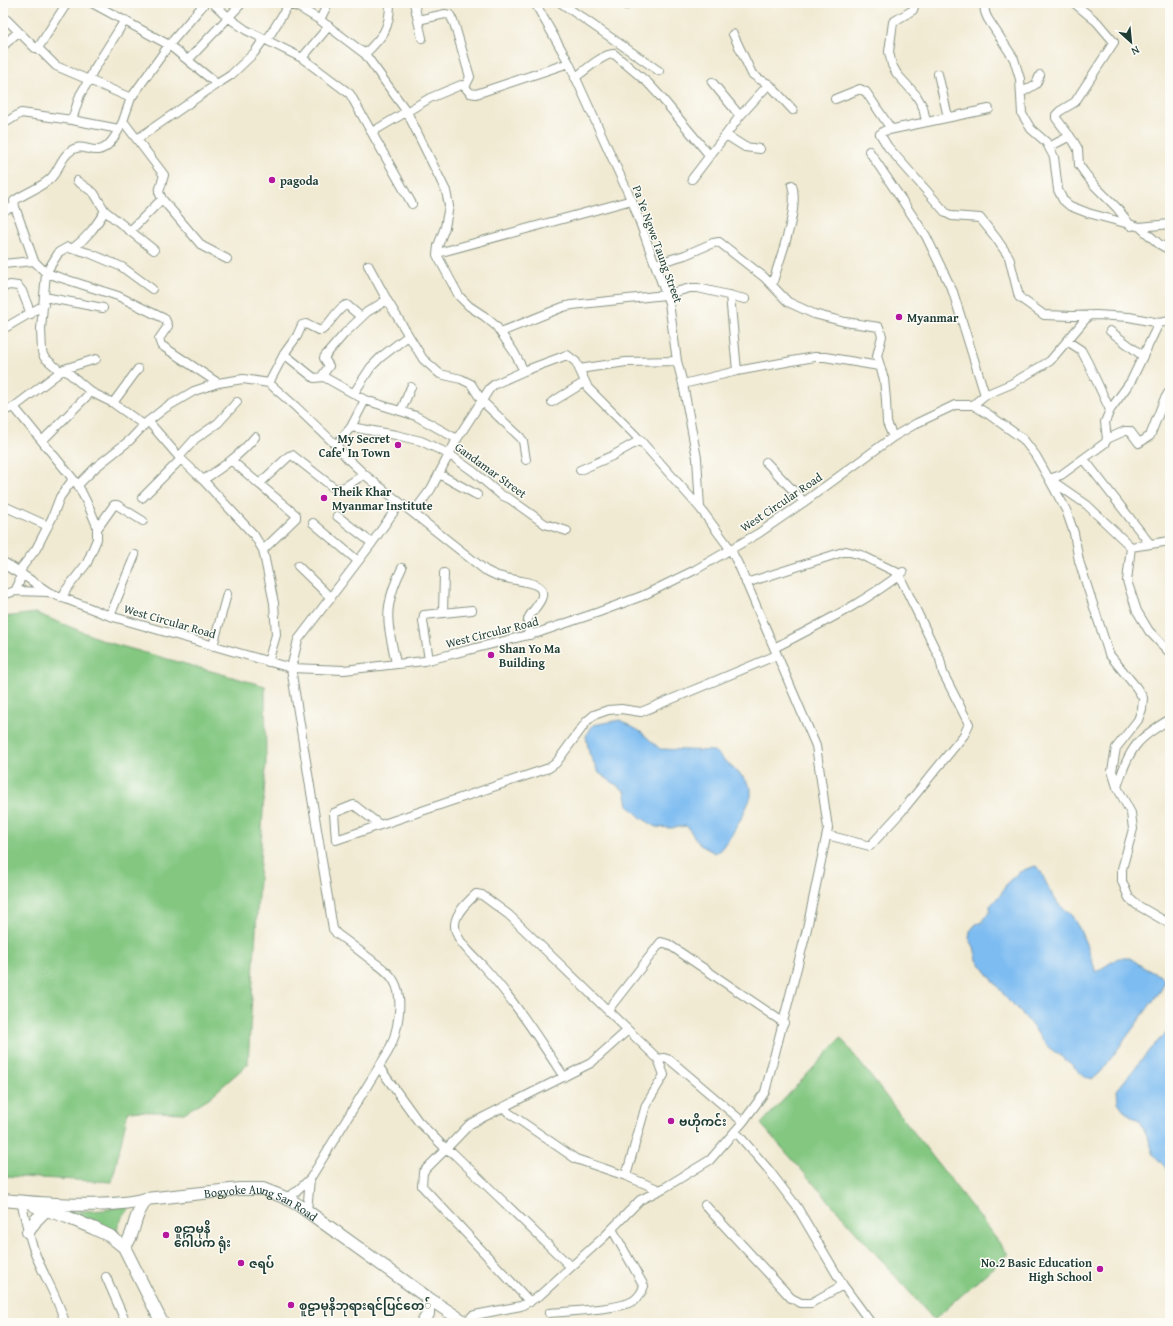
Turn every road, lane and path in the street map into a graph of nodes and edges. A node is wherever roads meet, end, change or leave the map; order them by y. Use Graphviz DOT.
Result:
graph roads {
  1 [pos="67,3"];
  2 [pos="92,3"];
  3 [pos="213,3"];
  4 [pos="242,3"];
  5 [pos="328,3"];
  6 [pos="390,3"];
  7 [pos="414,3"];
  8 [pos="535,3"];
  9 [pos="561,3"];
  10 [pos="623,3"];
  11 [pos="629,3"];
  12 [pos="915,3"];
  13 [pos="987,3"];
  14 [pos="1074,3"];
  15 [pos="202,4"];
  16 [pos="288,4"];
  17 [pos="3,16"];
  18 [pos="229,18"];
  19 [pos="125,20"];
  20 [pos="320,20"];
  21 [pos="418,20"];
  22 [pos="329,26"];
  23 [pos="18,32"];
  24 [pos="733,34"];
  25 [pos="422,38"];
  26 [pos="265,39"];
  27 [pos="169,45"];
  28 [pos="3,46"];
  29 [pos="38,48"];
  30 [pos="365,54"];
  31 [pos="302,58"];
  32 [pos="188,60"];
  33 [pos="569,63"];
  34 [pos="659,71"];
  35 [pos="938,74"];
  36 [pos="1040,75"];
  37 [pos="575,78"];
  38 [pos="89,80"];
  39 [pos="712,82"];
  40 [pos="217,84"];
  41 [pos="769,84"];
  42 [pos="465,87"];
  43 [pos="1021,93"];
  44 [pos="131,98"];
  45 [pos="835,98"];
  46 [pos="989,109"];
  47 [pos="793,110"];
  48 [pos="407,112"];
  49 [pos="740,116"];
  50 [pos="948,117"];
  51 [pos="72,120"];
  52 [pos="124,120"];
  53 [pos="926,122"];
  54 [pos="3,124"];
  55 [pos="119,129"];
  56 [pos="891,129"];
  57 [pos="372,132"];
  58 [pos="726,135"];
  59 [pos="1070,136"];
  60 [pos="137,139"];
  61 [pos="1049,147"];
  62 [pos="760,149"];
  63 [pos="869,152"];
  64 [pos="710,156"];
  65 [pos="692,179"];
  66 [pos="76,181"];
  67 [pos="792,185"];
  68 [pos="162,199"];
  69 [pos="632,200"];
  70 [pos="412,204"];
  71 [pos="15,207"];
  72 [pos="3,210"];
  73 [pos="105,211"];
  74 [pos="1170,224"];
  75 [pos="1131,226"];
  76 [pos="1140,227"];
  77 [pos="130,231"];
  78 [pos="72,249"];
  79 [pos="154,250"];
  80 [pos="1170,250"];
  81 [pos="438,253"];
  82 [pos="227,259"];
  83 [pos="34,260"];
  84 [pos="3,264"];
  85 [pos="655,264"];
  86 [pos="368,265"];
  87 [pos="46,273"];
  88 [pos="772,285"];
  89 [pos="3,287"];
  90 [pos="152,289"];
  91 [pos="665,295"];
  92 [pos="730,295"];
  93 [pos="745,299"];
  94 [pos="387,300"];
  95 [pos="44,301"];
  96 [pos="103,308"];
  97 [pos="31,314"];
  98 [pos="1089,315"];
  99 [pos="361,317"];
  100 [pos="1170,321"];
  101 [pos="1160,323"];
  102 [pos="3,329"];
  103 [pos="1110,331"];
  104 [pos="502,332"];
  105 [pos="408,336"];
  106 [pos="1068,341"];
  107 [pos="284,354"];
  108 [pos="1143,356"];
  109 [pos="96,359"];
  110 [pos="677,361"];
  111 [pos="879,366"];
  112 [pos="138,369"];
  113 [pos="579,369"];
  114 [pos="62,370"];
  115 [pos="524,371"];
  116 [pos="737,371"];
  117 [pos="322,376"];
  118 [pos="585,382"];
  119 [pos="218,383"];
  120 [pos="269,383"];
  121 [pos="684,384"];
  122 [pos="411,387"];
  123 [pos="1170,390"];
  124 [pos="91,392"];
  125 [pos="354,393"];
  126 [pos="985,395"];
  127 [pos="364,400"];
  128 [pos="482,401"];
  129 [pos="237,402"];
  130 [pos="552,402"];
  131 [pos="112,404"];
  132 [pos="972,405"];
  133 [pos="14,407"];
  134 [pos="1110,410"];
  135 [pos="401,411"];
  136 [pos="3,412"];
  137 [pos="146,423"];
  138 [pos="351,427"];
  139 [pos="255,437"];
  140 [pos="893,437"];
  141 [pos="457,439"];
  142 [pos="1107,439"];
  143 [pos="640,440"];
  144 [pos="42,441"];
  145 [pos="336,445"];
  146 [pos="449,454"];
  147 [pos="180,458"];
  148 [pos="1084,459"];
  149 [pos="526,460"];
  150 [pos="232,461"];
  151 [pos="766,462"];
  152 [pos="580,470"];
  153 [pos="439,474"];
  154 [pos="365,475"];
  155 [pos="72,478"];
  156 [pos="1049,478"];
  157 [pos="203,480"];
  158 [pos="259,484"];
  159 [pos="78,485"];
  160 [pos="477,496"];
  161 [pos="142,498"];
  162 [pos="400,502"];
  163 [pos="804,502"];
  164 [pos="6,508"];
  165 [pos="700,508"];
  166 [pos="413,513"];
  167 [pos="337,516"];
  168 [pos="143,521"];
  169 [pos="313,523"];
  170 [pos="48,526"];
  171 [pos="98,530"];
  172 [pos="566,531"];
  173 [pos="1170,540"];
  174 [pos="372,543"];
  175 [pos="1150,544"];
  176 [pos="1131,547"];
  177 [pos="263,550"];
  178 [pos="731,550"];
  179 [pos="135,555"];
  180 [pos="358,561"];
  181 [pos="3,563"];
  182 [pos="298,566"];
  183 [pos="402,568"];
  184 [pos="20,573"];
  185 [pos="444,573"];
  186 [pos="901,573"];
  187 [pos="746,583"];
  188 [pos="14,591"];
  189 [pos="48,592"];
  190 [pos="227,594"];
  191 [pos="3,595"];
  192 [pos="62,598"];
  193 [pos="331,598"];
  194 [pos="472,610"];
  195 [pos="443,613"];
  196 [pos="110,616"];
  197 [pos="530,635"];
  198 [pos="213,646"];
  199 [pos="776,651"];
  200 [pos="1170,653"];
  201 [pos="429,660"];
  202 [pos="268,662"];
  203 [pos="396,664"];
  204 [pos="291,668"];
  205 [pos="1170,719"];
  206 [pos="1117,787"];
  207 [pos="380,825"];
  208 [pos="827,835"];
  209 [pos="1170,924"];
  210 [pos="608,1010"];
  211 [pos="784,1023"];
  212 [pos="628,1030"];
  213 [pos="658,1059"];
  214 [pos="379,1067"];
  215 [pos="564,1077"];
  216 [pos="503,1107"];
  217 [pos="743,1122"];
  218 [pos="735,1131"];
  219 [pos="446,1149"];
  220 [pos="626,1176"];
  221 [pos="310,1179"];
  222 [pos="660,1190"];
  223 [pos="286,1198"];
  224 [pos="146,1199"];
  225 [pos="3,1200"];
  226 [pos="21,1202"];
  227 [pos="705,1206"];
  228 [pos="46,1210"];
  229 [pos="307,1211"];
  230 [pos="612,1229"];
  231 [pos="28,1232"];
  232 [pos="124,1247"];
  233 [pos="571,1267"];
  234 [pos="106,1277"];
  235 [pos="843,1286"];
  236 [pos="428,1298"];
  237 [pos="530,1302"];
  238 [pos="549,1313"];
  239 [pos="66,1323"];
  240 [pos="126,1323"];
  241 [pos="162,1323"];
  242 [pos="423,1323"];
  243 [pos="467,1323"];
  244 [pos="871,1323"];
  1 -- 29 [label="street"];
  2 -- 19 [label="street"];
  3 -- 18 [label="street"];
  4 -- 18 [label="street"];
  5 -- 20 [label="street"];
  6 -- 30 [label="street"];
  7 -- 21 [label="street"];
  8 -- 33 [label="street, Pa Ye Ngwe Taung Street"];
  9 -- 34 [label="street"];
  10 -- 11 [label="street"];
  12 -- 53 [label="street"];
  13 -- 43 [label="street"];
  14 -- 59 [label="street"];
  15 -- 27 [label="street"];
  16 -- 20 [label="street"];
  16 -- 26 [label="street"];
  17 -- 23 [label="street"];
  18 -- 26 [label="street"];
  18 -- 32 [label="street"];
  19 -- 27 [label="street"];
  19 -- 38 [label="street"];
  20 -- 22 [label="street"];
  21 -- 25 [label="street"];
  21 -- 42 [label="street"];
  22 -- 30 [label="street"];
  22 -- 31 [label="street"];
  23 -- 28 [label="street"];
  23 -- 29 [label="street"];
  24 -- 41 [label="street"];
  26 -- 31 [label="street"];
  26 -- 40 [label="street"];
  27 -- 32 [label="street"];
  27 -- 44 [label="street"];
  29 -- 38 [label="street"];
  30 -- 48 [label="street"];
  31 -- 57 [label="street"];
  32 -- 40 [label="street"];
  33 -- 37 [label="street, Pa Ye Ngwe Taung Street"];
  33 -- 42 [label="street"];
  35 -- 50 [label="street"];
  36 -- 43 [label="street"];
  37 -- 64 [label="street"];
  37 -- 69 [label="street, Pa Ye Ngwe Taung Street"];
  38 -- 44 [label="street"];
  38 -- 51 [label="street"];
  39 -- 49 [label="street"];
  40 -- 60 [label="street"];
  41 -- 47 [label="street"];
  41 -- 49 [label="street"];
  42 -- 48 [label="street"];
  43 -- 61 [label="street"];
  44 -- 52 [label="street"];
  45 -- 56 [label="street"];
  46 -- 50 [label="street"];
  48 -- 57 [label="street"];
  48 -- 81 [label="street"];
  49 -- 58 [label="street"];
  50 -- 53 [label="street"];
  51 -- 54 [label="street"];
  51 -- 55 [label="street"];
  52 -- 55 [label="street"];
  52 -- 60 [label="street"];
  53 -- 56 [label="street"];
  55 -- 71 [label="street"];
  56 -- 98 [label="street"];
  57 -- 70 [label="street"];
  58 -- 62 [label="street"];
  58 -- 64 [label="street"];
  59 -- 61 [label="street"];
  59 -- 75 [label="street"];
  60 -- 68 [label="street"];
  61 -- 75 [label="street"];
  63 -- 126 [label="street"];
  64 -- 65 [label="street"];
  66 -- 73 [label="street"];
  67 -- 88 [label="street"];
  68 -- 77 [label="street"];
  68 -- 82 [label="street"];
  69 -- 81 [label="street"];
  69 -- 85 [label="street, Pa Ye Ngwe Taung Street"];
  71 -- 72 [label="street"];
  71 -- 83 [label="street"];
  73 -- 77 [label="street"];
  73 -- 78 [label="street"];
  74 -- 76 [label="street"];
  75 -- 76 [label="street"];
  76 -- 80 [label="street"];
  77 -- 79 [label="street"];
  78 -- 87 [label="street"];
  78 -- 90 [label="street"];
  81 -- 104 [label="street"];
  83 -- 84 [label="street"];
  83 -- 87 [label="street"];
  85 -- 88 [label="street"];
  85 -- 91 [label="street, Pa Ye Ngwe Taung Street"];
  86 -- 94 [label="street"];
  87 -- 95 [label="street"];
  87 -- 119 [label="street"];
  88 -- 111 [label="street"];
  89 -- 97 [label="street"];
  91 -- 92 [label="street"];
  91 -- 104 [label="street"];
  91 -- 110 [label="street, Pa Ye Ngwe Taung Street"];
  92 -- 93 [label="street"];
  92 -- 116 [label="street"];
  94 -- 99 [label="street"];
  94 -- 105 [label="street"];
  95 -- 96 [label="street"];
  95 -- 97 [label="street"];
  95 -- 114 [label="street"];
  97 -- 102 [label="street"];
  98 -- 101 [label="street"];
  98 -- 106 [label="street"];
  99 -- 107 [label="street"];
  99 -- 117 [label="street"];
  100 -- 101 [label="street"];
  101 -- 108 [label="street"];
  103 -- 108 [label="street"];
  104 -- 115 [label="street"];
  105 -- 125 [label="street"];
  105 -- 128 [label="street"];
  106 -- 126 [label="street"];
  106 -- 134 [label="street"];
  107 -- 117 [label="street"];
  107 -- 120 [label="street"];
  108 -- 134 [label="street"];
  109 -- 114 [label="street"];
  110 -- 113 [label="street"];
  110 -- 121 [label="street, Pa Ye Ngwe Taung Street"];
  111 -- 116 [label="street"];
  111 -- 140 [label="street"];
  112 -- 131 [label="street"];
  113 -- 115 [label="street"];
  113 -- 118 [label="street"];
  114 -- 124 [label="street"];
  114 -- 133 [label="street"];
  115 -- 128 [label="street"];
  116 -- 121 [label="street"];
  117 -- 125 [label="street"];
  118 -- 130 [label="street"];
  118 -- 143 [label="street"];
  119 -- 120 [label="street"];
  119 -- 137 [label="street"];
  120 -- 145 [label="street"];
  121 -- 165 [label="street, Pa Ye Ngwe Taung Street"];
  122 -- 135 [label="street"];
  123 -- 142 [label="street"];
  124 -- 131 [label="street"];
  124 -- 144 [label="street"];
  125 -- 127 [label="street"];
  126 -- 132 [label="street"];
  127 -- 135 [label="street"];
  127 -- 138 [label="street"];
  128 -- 141 [label="street"];
  128 -- 149 [label="street"];
  129 -- 147 [label="street"];
  131 -- 137 [label="street"];
  132 -- 140 [label="street, West Circular Road"];
  132 -- 156 [label="street"];
  133 -- 136 [label="street"];
  133 -- 144 [label="street"];
  134 -- 142 [label="street"];
  135 -- 141 [label="street"];
  137 -- 147 [label="street"];
  137 -- 159 [label="street"];
  138 -- 145 [label="street"];
  138 -- 146 [label="street, Gandamar Street"];
  139 -- 150 [label="street"];
  140 -- 163 [label="street, West Circular Road"];
  141 -- 146 [label="street"];
  142 -- 148 [label="street"];
  143 -- 152 [label="street"];
  143 -- 165 [label="street"];
  144 -- 155 [label="street"];
  145 -- 154 [label="street"];
  146 -- 153 [label="street"];
  146 -- 172 [label="street, Gandamar Street"];
  147 -- 157 [label="street"];
  147 -- 161 [label="street"];
  148 -- 156 [label="street"];
  148 -- 175 [label="street"];
  150 -- 157 [label="street"];
  150 -- 158 [label="street"];
  151 -- 163 [label="street"];
  153 -- 160 [label="street"];
  153 -- 166 [label="street"];
  154 -- 158 [label="street"];
  154 -- 162 [label="street"];
  155 -- 159 [label="street"];
  155 -- 170 [label="street"];
  156 -- 176 [label="street"];
  156 -- 206 [label="street"];
  157 -- 177 [label="street"];
  158 -- 177 [label="street"];
  159 -- 171 [label="street"];
  162 -- 166 [label="street"];
  162 -- 174 [label="street"];
  163 -- 178 [label="street, West Circular Road"];
  164 -- 170 [label="street"];
  165 -- 178 [label="street"];
  166 -- 197 [label="street"];
  167 -- 174 [label="street"];
  168 -- 171 [label="street"];
  169 -- 180 [label="street"];
  170 -- 184 [label="street"];
  171 -- 192 [label="street"];
  173 -- 175 [label="street"];
  174 -- 180 [label="street"];
  175 -- 176 [label="street"];
  176 -- 200 [label="street"];
  177 -- 202 [label="street"];
  178 -- 187 [label="street"];
  178 -- 197 [label="street, West Circular Road"];
  179 -- 196 [label="street"];
  180 -- 193 [label="street"];
  181 -- 184 [label="main road"];
  182 -- 193 [label="street"];
  183 -- 203 [label="street"];
  184 -- 188 [label="street"];
  184 -- 189 [label="street"];
  185 -- 195 [label="street"];
  186 -- 187 [label="street"];
  186 -- 199 [label="street"];
  186 -- 208 [label="street"];
  187 -- 199 [label="street"];
  188 -- 189 [label="street, West Circular Road"];
  188 -- 191 [label="street, West Circular Road"];
  189 -- 192 [label="street, West Circular Road"];
  190 -- 198 [label="street"];
  192 -- 196 [label="street, West Circular Road"];
  193 -- 204 [label="street"];
  194 -- 195 [label="street"];
  195 -- 201 [label="street"];
  196 -- 198 [label="street, West Circular Road"];
  197 -- 201 [label="street, West Circular Road"];
  198 -- 202 [label="street, West Circular Road"];
  199 -- 207 [label="street"];
  199 -- 208 [label="street"];
  201 -- 203 [label="street, West Circular Road"];
  202 -- 204 [label="street, West Circular Road"];
  203 -- 204 [label="street, West Circular Road"];
  204 -- 214 [label="street"];
  205 -- 206 [label="street"];
  206 -- 209 [label="street"];
  207 -- 207 [label="street"];
  208 -- 211 [label="street"];
  210 -- 211 [label="street"];
  210 -- 212 [label="street"];
  210 -- 215 [label="street"];
  211 -- 217 [label="street"];
  212 -- 213 [label="street"];
  212 -- 215 [label="street"];
  213 -- 217 [label="street"];
  213 -- 220 [label="street"];
  214 -- 219 [label="street"];
  214 -- 221 [label="street"];
  215 -- 216 [label="street"];
  216 -- 219 [label="street"];
  216 -- 220 [label="street"];
  217 -- 218 [label="street"];
  218 -- 222 [label="street"];
  218 -- 235 [label="street"];
  219 -- 233 [label="street"];
  219 -- 237 [label="street"];
  220 -- 222 [label="street"];
  221 -- 223 [label="street"];
  221 -- 229 [label="street"];
  222 -- 230 [label="street"];
  223 -- 224 [label="highway, Bogyoke Aung San Road"];
  223 -- 229 [label="highway, Bogyoke Aung San Road"];
  224 -- 226 [label="highway, Bogyoke Aung San Road"];
  224 -- 232 [label="highway"];
  225 -- 226 [label="highway, Bogyoke Aung San Road"];
  226 -- 228 [label="highway, Bogyoke Aung San Road"];
  226 -- 231 [label="street"];
  227 -- 235 [label="street"];
  228 -- 231 [label="highway"];
  228 -- 232 [label="highway, Bogyoke Aung San Road"];
  229 -- 236 [label="highway, Bogyoke Aung San Road"];
  230 -- 233 [label="street"];
  230 -- 238 [label="street"];
  231 -- 239 [label="street"];
  232 -- 241 [label="highway, Bogyoke Aung San Road"];
  233 -- 237 [label="street"];
  234 -- 240 [label="street"];
  235 -- 244 [label="street"];
  236 -- 242 [label="highway"];
  236 -- 243 [label="highway, Bogyoke Aung San Road"];
  237 -- 243 [label="street"];
}
